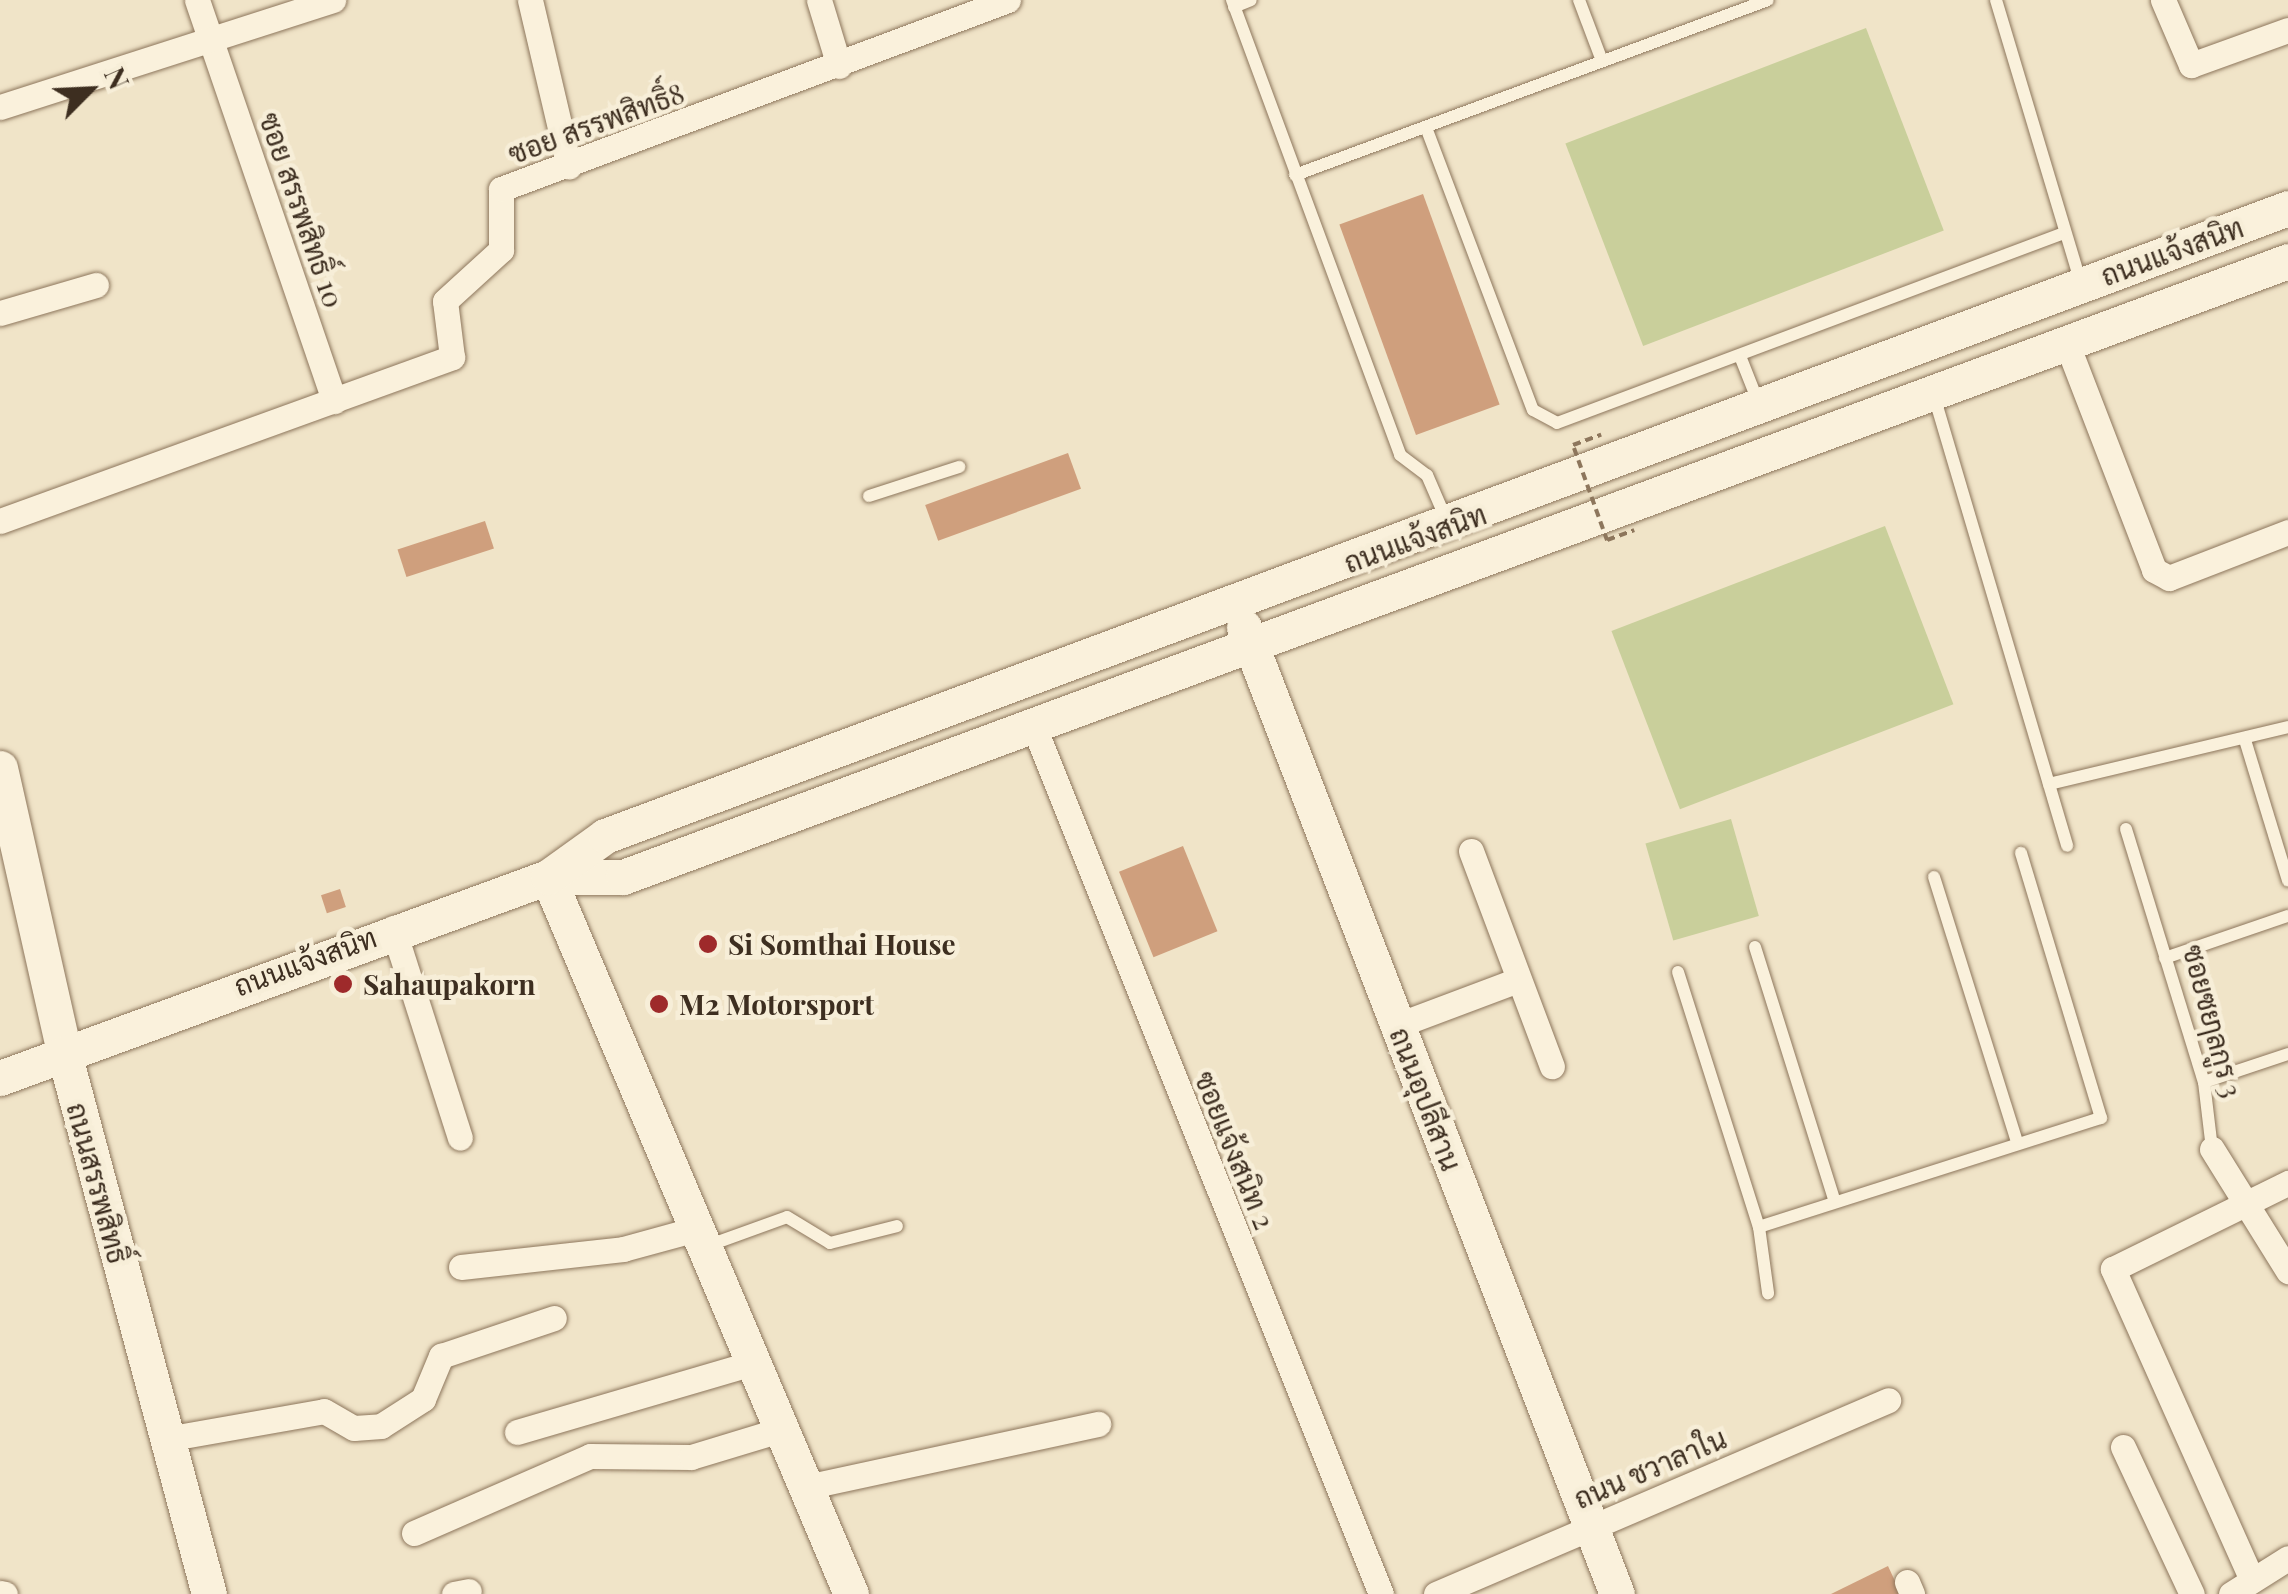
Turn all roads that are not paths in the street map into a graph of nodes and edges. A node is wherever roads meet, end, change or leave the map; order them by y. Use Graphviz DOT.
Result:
graph roads {
  1 [pos="197,0"];
  2 [pos="332,0"];
  3 [pos="530,0"];
  4 [pos="819,0"];
  5 [pos="1008,0"];
  6 [pos="1251,0"];
  7 [pos="1579,0"];
  8 [pos="1768,0"];
  9 [pos="1996,0"];
  10 [pos="2163,0"];
  11 [pos="1233,3"];
  12 [pos="976,6"];
  13 [pos="2288,30"];
  14 [pos="208,40"];
  15 [pos="1602,61"];
  16 [pos="839,66"];
  17 [pos="0,108"];
  18 [pos="1427,130"];
  19 [pos="569,166"];
  20 [pos="1295,176"];
  21 [pos="2288,208"];
  22 [pos="2064,233"];
  23 [pos="2288,261"];
  24 [pos="2138,263"];
  25 [pos="96,284"];
  26 [pos="2081,284"];
  27 [pos="2156,310"];
  28 [pos="0,313"];
  29 [pos="2067,344"];
  30 [pos="1740,356"];
  31 [pos="1934,393"];
  32 [pos="334,401"];
  33 [pos="1760,406"];
  34 [pos="959,467"];
  35 [pos="869,496"];
  36 [pos="0,521"];
  37 [pos="1449,526"];
  38 [pos="2288,532"];
  39 [pos="1235,603"];
  40 [pos="1252,647"];
  41 [pos="2288,727"];
  42 [pos="1034,728"];
  43 [pos="2245,740"];
  44 [pos="0,768"];
  45 [pos="2049,784"];
  46 [pos="2126,829"];
  47 [pos="2066,846"];
  48 [pos="1470,851"];
  49 [pos="2022,853"];
  50 [pos="548,877"];
  51 [pos="1934,877"];
  52 [pos="2288,881"];
  53 [pos="2288,916"];
  54 [pos="393,928"];
  55 [pos="1755,948"];
  56 [pos="2165,958"];
  57 [pos="1678,972"];
  58 [pos="1518,980"];
  59 [pos="1398,1025"];
  60 [pos="64,1053"];
  61 [pos="2288,1054"];
  62 [pos="1552,1066"];
  63 [pos="0,1078"];
  64 [pos="2204,1082"];
  65 [pos="460,1138"];
  66 [pos="2016,1142"];
  67 [pos="2212,1149"];
  68 [pos="2288,1183"];
  69 [pos="1835,1202"];
  70 [pos="2246,1203"];
  71 [pos="897,1226"];
  72 [pos="1759,1227"];
  73 [pos="704,1237"];
  74 [pos="461,1267"];
  75 [pos="2288,1272"];
  76 [pos="1768,1293"];
  77 [pos="554,1318"];
  78 [pos="756,1362"];
  79 [pos="1888,1400"];
  80 [pos="1098,1424"];
  81 [pos="783,1429"];
  82 [pos="517,1432"];
  83 [pos="166,1439"];
  84 [pos="2124,1447"];
  85 [pos="806,1488"];
  86 [pos="1590,1525"];
  87 [pos="414,1533"];
  88 [pos="2288,1558"];
  89 [pos="2242,1587"];
  90 [pos="209,1594"];
  91 [pos="851,1594"];
  92 [pos="1380,1594"];
  93 [pos="1436,1594"];
  94 [pos="1617,1594"];
  95 [pos="2192,1594"];
  1 -- 14 [label="street, ซอย สรรพสิทธิ์ 10"];
  2 -- 14 [label="street"];
  3 -- 19 [label="street"];
  4 -- 16 [label="street"];
  5 -- 12 [label="street, ซอย สรรพสิทธิ์8"];
  6 -- 11 [label="lane"];
  7 -- 15 [label="lane"];
  8 -- 15 [label="lane"];
  9 -- 22 [label="lane"];
  10 -- 13 [label="street"];
  11 -- 20 [label="lane"];
  12 -- 16 [label="street, ซอย สรรพสิทธิ์8"];
  14 -- 17 [label="street"];
  14 -- 32 [label="street, ซอย สรรพสิทธิ์ 10"];
  15 -- 18 [label="lane"];
  16 -- 19 [label="street, ซอย สรรพสิทธิ์8"];
  18 -- 20 [label="lane"];
  18 -- 30 [label="lane"];
  19 -- 32 [label="street, ซอย สรรพสิทธิ์8"];
  20 -- 37 [label="lane"];
  21 -- 24 [label="main road, ถนนแจ้งสนิท"];
  22 -- 26 [label="lane"];
  22 -- 30 [label="lane"];
  23 -- 27 [label="main road, ถนนแจ้งสนิท"];
  24 -- 26 [label="main road, ถนนแจ้งสนิท"];
  24 -- 27 [label="main road"];
  25 -- 28 [label="street"];
  26 -- 33 [label="main road, ถนนแจ้งสนิท"];
  27 -- 29 [label="main road, ถนนแจ้งสนิท"];
  29 -- 31 [label="main road, ถนนแจ้งสนิท"];
  29 -- 38 [label="street"];
  30 -- 33 [label="lane"];
  31 -- 40 [label="main road, ถนนแจ้งสนิท"];
  31 -- 45 [label="lane"];
  32 -- 36 [label="street, ซอย สรรพสิทธิ์8"];
  33 -- 37 [label="main road, ถนนแจ้งสนิท"];
  34 -- 35 [label="lane"];
  37 -- 39 [label="main road, ถนนแจ้งสนิท"];
  39 -- 40 [label="main road, ถนนอุปลีสาน"];
  39 -- 50 [label="main road, ถนนแจ้งสนิท"];
  40 -- 42 [label="main road, ถนนแจ้งสนิท"];
  40 -- 59 [label="main road, ถนนอุปลีสาน"];
  41 -- 43 [label="lane"];
  42 -- 50 [label="main road, ถนนแจ้งสนิท"];
  42 -- 92 [label="street, ซอยแจ้งสนิท 2"];
  43 -- 45 [label="lane"];
  43 -- 52 [label="lane"];
  44 -- 60 [label="main road, ถนนสรรพสิทธิ์"];
  45 -- 47 [label="lane"];
  46 -- 56 [label="lane, ซอยซยๅลกูร 3"];
  48 -- 58 [label="street"];
  49 -- 66 [label="lane"];
  50 -- 54 [label="main road, ถนนแจ้งสนิท"];
  50 -- 73 [label="main road"];
  51 -- 66 [label="lane"];
  53 -- 56 [label="lane"];
  54 -- 60 [label="main road, ถนนแจ้งสนิท"];
  54 -- 65 [label="street"];
  55 -- 69 [label="lane"];
  56 -- 64 [label="lane, ซอยซยๅลกูร 3"];
  57 -- 72 [label="lane"];
  58 -- 59 [label="street"];
  58 -- 62 [label="street"];
  59 -- 86 [label="main road, ถนนอุปลีสาน"];
  60 -- 63 [label="main road, ถนนแจ้งสนิท"];
  60 -- 83 [label="main road, ถนนสรรพสิทธิ์"];
  61 -- 64 [label="lane"];
  64 -- 67 [label="lane, ซอยซยๅลกูร 3"];
  66 -- 69 [label="lane"];
  67 -- 70 [label="street, ซอยซยๅลกูร 3"];
  68 -- 70 [label="street"];
  69 -- 72 [label="lane"];
  70 -- 75 [label="street, ซอยซยๅลกูร 3"];
  70 -- 89 [label="street"];
  71 -- 73 [label="lane"];
  72 -- 76 [label="lane"];
  73 -- 74 [label="street"];
  73 -- 78 [label="main road"];
  77 -- 83 [label="street"];
  78 -- 81 [label="main road"];
  78 -- 82 [label="street"];
  79 -- 86 [label="street, ถนน ชวาลาใน"];
  80 -- 85 [label="street"];
  81 -- 85 [label="main road"];
  81 -- 87 [label="street"];
  83 -- 90 [label="main road, ถนนสรรพสิทธิ์"];
  84 -- 95 [label="street"];
  85 -- 91 [label="main road"];
  86 -- 93 [label="street, ถนน ชวาลาใน"];
  86 -- 94 [label="main road, ถนนอุปลีสาน"];
  88 -- 89 [label="street"];
}
